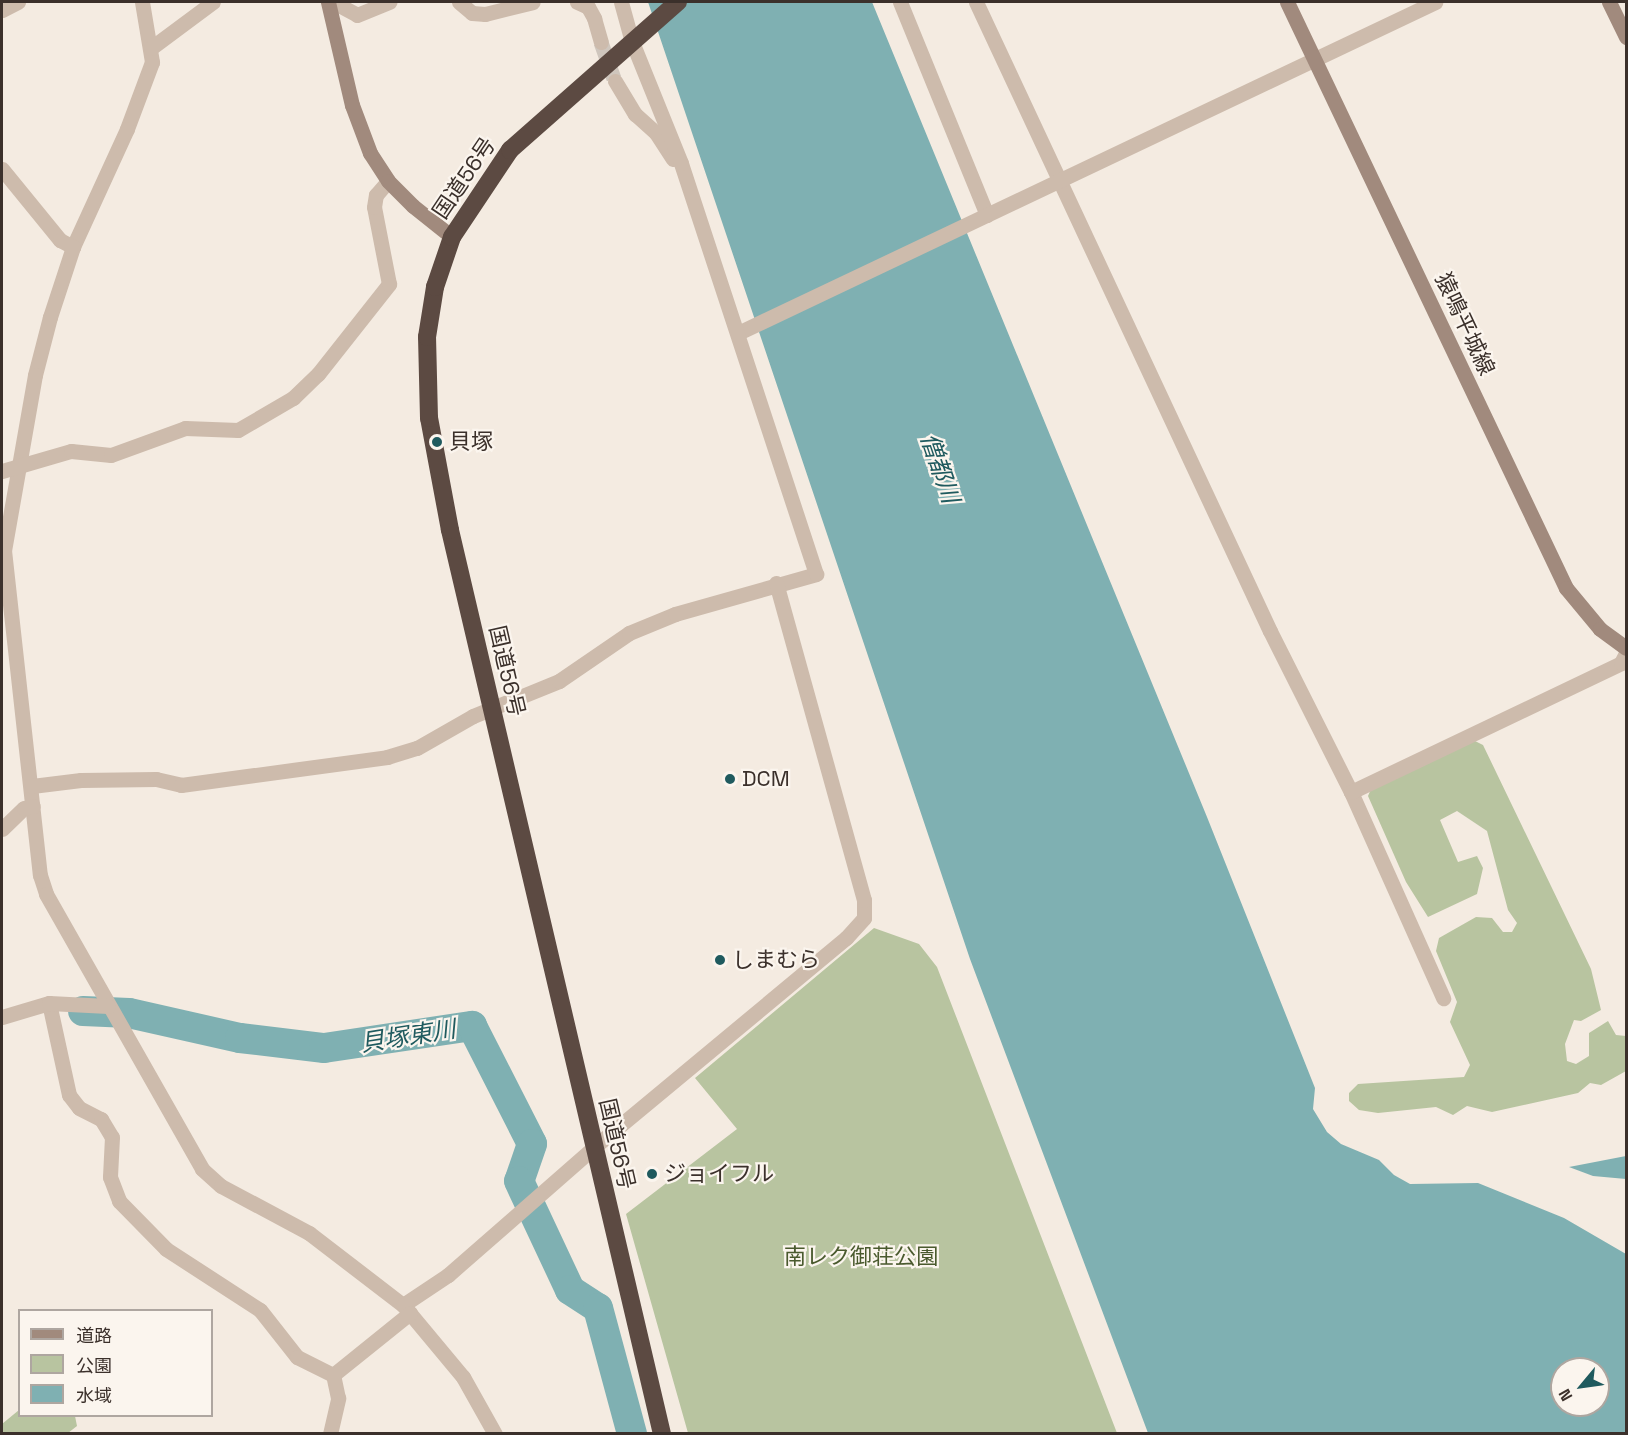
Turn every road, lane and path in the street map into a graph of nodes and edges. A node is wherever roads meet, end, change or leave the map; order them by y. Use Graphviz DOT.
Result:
graph roads {
  1 [pos="18,2"];
  2 [pos="142,2"];
  3 [pos="213,2"];
  4 [pos="328,2"];
  5 [pos="333,2"];
  6 [pos="390,2"];
  7 [pos="459,2"];
  8 [pos="533,2"];
  9 [pos="577,2"];
  10 [pos="621,2"];
  11 [pos="678,2"];
  12 [pos="900,2"];
  13 [pos="976,2"];
  14 [pos="1287,2"];
  15 [pos="1435,2"];
  16 [pos="1610,2"];
  17 [pos="2,10"];
  18 [pos="1626,37"];
  19 [pos="634,40"];
  20 [pos="601,42"];
  21 [pos="151,48"];
  22 [pos="1314,58"];
  23 [pos="615,81"];
  24 [pos="681,163"];
  25 [pos="2,169"];
  26 [pos="388,181"];
  27 [pos="1059,181"];
  28 [pos="982,217"];
  29 [pos="452,237"];
  30 [pos="73,247"];
  31 [pos="743,331"];
  32 [pos="21,466"];
  33 [pos="2,471"];
  34 [pos="776,582"];
  35 [pos="1626,651"];
  36 [pos="491,708"];
  37 [pos="32,786"];
  38 [pos="1351,792"];
  39 [pos="33,806"];
  40 [pos="2,829"];
  41 [pos="1443,998"];
  42 [pos="49,1004"];
  43 [pos="108,1006"];
  44 [pos="2,1017"];
  45 [pos="593,1148"];
  46 [pos="406,1309"];
  47 [pos="333,1375"];
  48 [pos="330,1434"];
  49 [pos="495,1434"];
  50 [pos="662,1434"];
  1 -- 17 [label="street"];
  2 -- 21 [label="street"];
  3 -- 21 [label="street"];
  4 -- 26 [label="main road"];
  5 -- 6 [label="street"];
  7 -- 8 [label="street"];
  9 -- 20 [label="street"];
  10 -- 19 [label="street"];
  11 -- 19 [label="highway, 国道56号"];
  12 -- 28 [label="street"];
  13 -- 27 [label="street"];
  14 -- 22 [label="main road, 猿鳴平城線"];
  15 -- 22 [label="street"];
  16 -- 18 [label="main road"];
  19 -- 24 [label="street"];
  19 -- 29 [label="highway, 国道56号"];
  21 -- 30 [label="street"];
  22 -- 27 [label="street"];
  22 -- 35 [label="main road, 猿鳴平城線"];
  23 -- 24 [label="street"];
  24 -- 31 [label="street"];
  25 -- 30 [label="street"];
  26 -- 29 [label="main road"];
  26 -- 32 [label="street"];
  27 -- 28 [label="street"];
  27 -- 38 [label="street"];
  28 -- 31 [label="street"];
  29 -- 36 [label="highway, 国道56号"];
  30 -- 32 [label="street"];
  31 -- 34 [label="street"];
  32 -- 33 [label="street"];
  32 -- 37 [label="street"];
  34 -- 36 [label="street"];
  34 -- 45 [label="street"];
  35 -- 38 [label="street"];
  36 -- 37 [label="street"];
  36 -- 45 [label="highway, 国道56号"];
  37 -- 39 [label="street"];
  38 -- 41 [label="street"];
  39 -- 40 [label="street"];
  39 -- 43 [label="street"];
  42 -- 43 [label="street"];
  42 -- 44 [label="street"];
  42 -- 47 [label="street"];
  43 -- 46 [label="street"];
  45 -- 46 [label="street"];
  45 -- 50 [label="highway, 国道56号"];
  46 -- 47 [label="street"];
  46 -- 49 [label="street"];
  47 -- 48 [label="street"];
}
